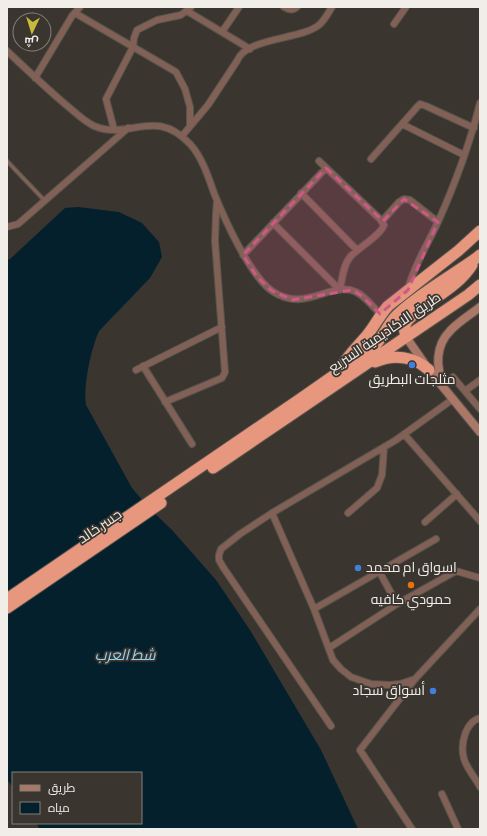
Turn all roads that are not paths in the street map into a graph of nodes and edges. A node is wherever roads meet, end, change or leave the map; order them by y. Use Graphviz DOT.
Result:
graph roads {
  1 [pos="80,7"];
  2 [pos="239,7"];
  3 [pos="284,7"];
  4 [pos="297,7"];
  5 [pos="332,7"];
  6 [pos="406,7"];
  7 [pos="189,9"];
  8 [pos="75,13"];
  9 [pos="394,24"];
  10 [pos="222,32"];
  11 [pos="133,47"];
  12 [pos="250,49"];
  13 [pos="7,51"];
  14 [pos="35,78"];
  15 [pos="480,103"];
  16 [pos="402,124"];
  17 [pos="190,126"];
  18 [pos="128,128"];
  19 [pos="474,128"];
  20 [pos="114,129"];
  21 [pos="182,136"];
  22 [pos="464,155"];
  23 [pos="370,159"];
  24 [pos="7,161"];
  25 [pos="319,161"];
  26 [pos="326,168"];
  27 [pos="301,194"];
  28 [pos="45,201"];
  29 [pos="217,201"];
  30 [pos="382,221"];
  31 [pos="438,222"];
  32 [pos="273,223"];
  33 [pos="7,227"];
  34 [pos="480,231"];
  35 [pos="357,250"];
  36 [pos="243,254"];
  37 [pos="478,257"];
  38 [pos="480,285"];
  39 [pos="340,290"];
  40 [pos="408,290"];
  41 [pos="480,307"];
  42 [pos="380,314"];
  43 [pos="222,327"];
  44 [pos="406,337"];
  45 [pos="143,366"];
  46 [pos="136,370"];
  47 [pos="356,370"];
  48 [pos="429,370"];
  49 [pos="338,373"];
  50 [pos="453,377"];
  51 [pos="480,380"];
  52 [pos="464,391"];
  53 [pos="452,397"];
  54 [pos="165,402"];
  55 [pos="303,402"];
  56 [pos="480,409"];
  57 [pos="480,432"];
  58 [pos="404,434"];
  59 [pos="192,444"];
  60 [pos="384,447"];
  61 [pos="208,467"];
  62 [pos="457,494"];
  63 [pos="272,513"];
  64 [pos="348,513"];
  65 [pos="480,521"];
  66 [pos="425,522"];
  67 [pos="436,538"];
  68 [pos="378,571"];
  69 [pos="480,578"];
  70 [pos="7,599"];
  71 [pos="397,604"];
  72 [pos="7,608"];
  73 [pos="314,609"];
  74 [pos="480,609"];
  75 [pos="329,648"];
  76 [pos="415,680"];
  77 [pos="480,718"];
  78 [pos="331,726"];
  79 [pos="480,784"];
  80 [pos="442,794"];
  81 [pos="412,829"];
  82 [pos="458,829"];
  1 -- 8 [label="street"];
  2 -- 10 [label="street"];
  3 -- 4 [label="street"];
  5 -- 12 [label="street"];
  6 -- 9 [label="street"];
  7 -- 10 [label="street"];
  7 -- 11 [label="street"];
  8 -- 11 [label="street"];
  8 -- 14 [label="street"];
  10 -- 12 [label="street"];
  11 -- 17 [label="street"];
  11 -- 20 [label="street"];
  12 -- 17 [label="street"];
  13 -- 14 [label="street"];
  14 -- 20 [label="street"];
  15 -- 19 [label="street"];
  16 -- 19 [label="street"];
  16 -- 22 [label="street"];
  16 -- 23 [label="street"];
  17 -- 21 [label="street"];
  18 -- 20 [label="street"];
  18 -- 21 [label="street"];
  18 -- 28 [label="street"];
  19 -- 22 [label="street"];
  21 -- 29 [label="street"];
  22 -- 31 [label="street"];
  24 -- 28 [label="lane"];
  25 -- 26 [label="street"];
  26 -- 27 [label="street"];
  26 -- 30 [label="street"];
  27 -- 32 [label="street"];
  27 -- 35 [label="street"];
  28 -- 33 [label="street"];
  29 -- 36 [label="street"];
  29 -- 43 [label="street"];
  30 -- 31 [label="street"];
  30 -- 35 [label="street"];
  31 -- 40 [label="street"];
  32 -- 36 [label="street"];
  32 -- 39 [label="street"];
  34 -- 40 [label="highway"];
  35 -- 39 [label="street"];
  36 -- 39 [label="street"];
  37 -- 44 [label="highway"];
  37 -- 49 [label="highway, طريق الاكاديمية السريع"];
  38 -- 44 [label="highway, طريق الاكاديمية السريع"];
  39 -- 42 [label="street"];
  40 -- 42 [label="highway"];
  41 -- 53 [label="main road"];
  42 -- 49 [label="highway"];
  43 -- 45 [label="street"];
  43 -- 54 [label="street"];
  44 -- 47 [label="highway, طريق الاكاديمية السريع"];
  44 -- 48 [label="main road"];
  45 -- 46 [label="street"];
  45 -- 54 [label="street"];
  47 -- 48 [label="highway"];
  47 -- 55 [label="highway, طريق الاكاديمية السريع"];
  48 -- 53 [label="main road"];
  49 -- 55 [label="highway, طريق الاكاديمية السريع"];
  50 -- 52 [label="street"];
  51 -- 52 [label="street"];
  52 -- 56 [label="street"];
  53 -- 57 [label="main road"];
  53 -- 58 [label="street"];
  54 -- 59 [label="street"];
  55 -- 61 [label="highway"];
  58 -- 60 [label="street"];
  58 -- 62 [label="street"];
  60 -- 63 [label="street"];
  60 -- 64 [label="street"];
  61 -- 70 [label="highway, جسر خالد"];
  61 -- 72 [label="highway, جسر خالد"];
  62 -- 65 [label="street"];
  62 -- 66 [label="street"];
  63 -- 73 [label="street"];
  63 -- 78 [label="street"];
  67 -- 68 [label="street"];
  68 -- 71 [label="street"];
  68 -- 73 [label="street"];
  69 -- 71 [label="street"];
  71 -- 75 [label="street"];
  73 -- 75 [label="street"];
  74 -- 76 [label="street"];
  75 -- 76 [label="street"];
  76 -- 81 [label="street"];
  77 -- 79 [label="street"];
  80 -- 82 [label="street"];
}
